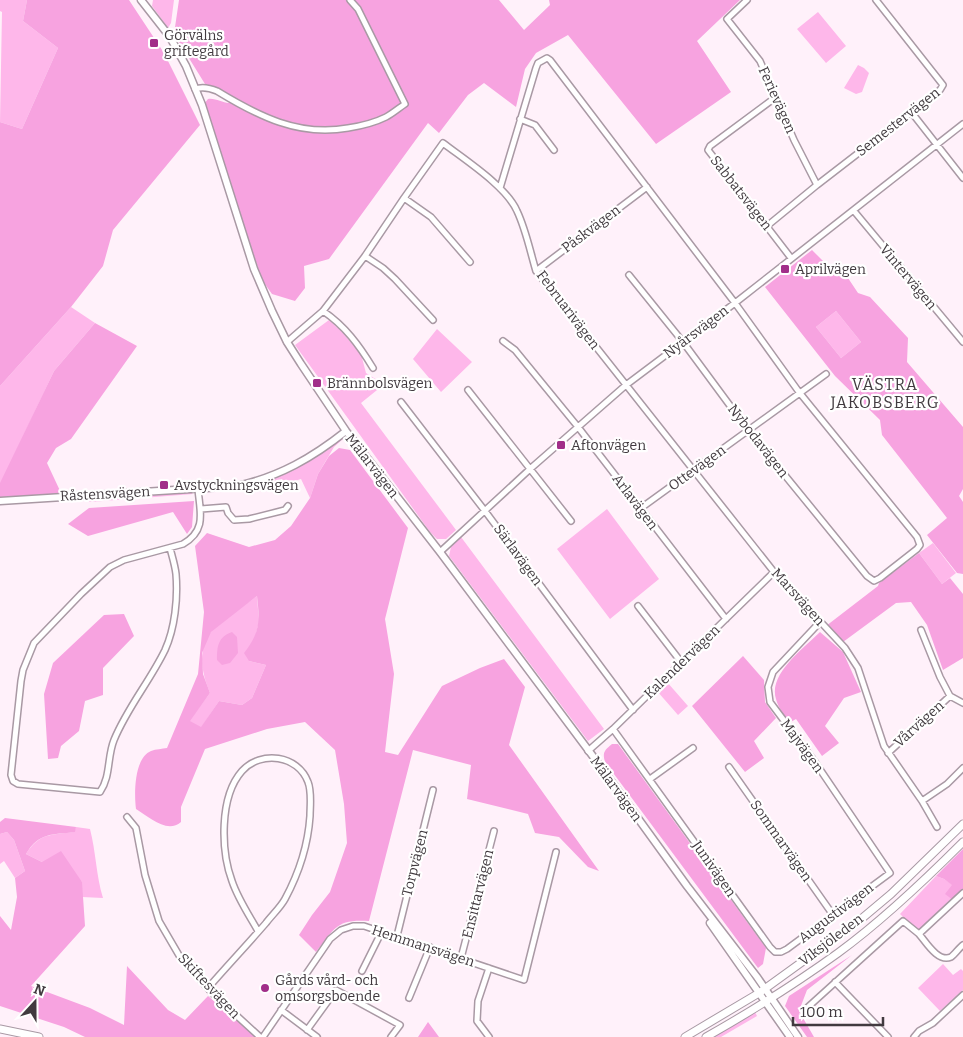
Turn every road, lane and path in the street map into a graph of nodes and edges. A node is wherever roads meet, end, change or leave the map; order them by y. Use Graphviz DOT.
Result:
graph roads {
  1 [pos="141,0"];
  2 [pos="350,0"];
  3 [pos="747,0"];
  4 [pos="876,0"];
  5 [pos="195,89"];
  6 [pos="776,97"];
  7 [pos="912,113"];
  8 [pos="520,119"];
  9 [pos="963,124"];
  10 [pos="936,144"];
  11 [pos="554,150"];
  12 [pos="963,178"];
  13 [pos="817,185"];
  14 [pos="647,187"];
  15 [pos="500,188"];
  16 [pos="404,198"];
  17 [pos="854,211"];
  18 [pos="767,226"];
  19 [pos="366,256"];
  20 [pos="791,258"];
  21 [pos="470,262"];
  22 [pos="536,271"];
  23 [pos="629,275"];
  24 [pos="735,303"];
  25 [pos="323,312"];
  26 [pos="433,320"];
  27 [pos="504,341"];
  28 [pos="287,342"];
  29 [pos="683,342"];
  30 [pos="963,342"];
  31 [pos="373,368"];
  32 [pos="826,374"];
  33 [pos="626,385"];
  34 [pos="468,390"];
  35 [pos="800,392"];
  36 [pos="401,402"];
  37 [pos="578,427"];
  38 [pos="748,430"];
  39 [pos="346,431"];
  40 [pos="530,469"];
  41 [pos="694,471"];
  42 [pos="198,489"];
  43 [pos="0,501"];
  44 [pos="288,506"];
  45 [pos="641,508"];
  46 [pos="200,509"];
  47 [pos="485,511"];
  48 [pos="572,521"];
  49 [pos="170,548"];
  50 [pos="440,552"];
  51 [pos="774,572"];
  52 [pos="638,606"];
  53 [pos="726,619"];
  54 [pos="820,622"];
  55 [pos="921,630"];
  56 [pos="681,662"];
  57 [pos="950,696"];
  58 [pos="963,703"];
  59 [pos="633,710"];
  60 [pos="614,729"];
  61 [pos="693,748"];
  62 [pos="588,751"];
  63 [pos="888,753"];
  64 [pos="729,767"];
  65 [pos="963,768"];
  66 [pos="650,779"];
  67 [pos="433,790"];
  68 [pos="922,801"];
  69 [pos="127,817"];
  70 [pos="963,824"];
  71 [pos="937,827"];
  72 [pos="494,831"];
  73 [pos="963,842"];
  74 [pos="556,852"];
  75 [pos="890,873"];
  76 [pos="963,893"];
  77 [pos="833,915"];
  78 [pos="258,931"];
  79 [pos="382,932"];
  80 [pos="919,934"];
  81 [pos="396,936"];
  82 [pos="963,945"];
  83 [pos="430,947"];
  84 [pos="781,952"];
  85 [pos="461,958"];
  86 [pos="488,968"];
  87 [pos="362,971"];
  88 [pos="835,982"];
  89 [pos="208,988"];
  90 [pos="762,991"];
  91 [pos="963,996"];
  92 [pos="409,998"];
  93 [pos="768,1001"];
  94 [pos="808,1007"];
  95 [pos="280,1010"];
  96 [pos="0,1029"];
  97 [pos="307,1030"];
  98 [pos="39,1037"];
  99 [pos="261,1037"];
  100 [pos="316,1037"];
  101 [pos="391,1037"];
  102 [pos="489,1037"];
  103 [pos="684,1037"];
  104 [pos="706,1037"];
  105 [pos="790,1037"];
  106 [pos="798,1037"];
  107 [pos="888,1037"];
  108 [pos="914,1037"];
  1 -- 5 [label="street, Mälarvägen"];
  2 -- 5 [label="street"];
  3 -- 6 [label="street, Ferievägen"];
  4 -- 7 [label="street, Semestervägen"];
  5 -- 28 [label="street, Mälarvägen"];
  6 -- 13 [label="street, Ferievägen"];
  6 -- 18 [label="street, Sabbatsvägen"];
  7 -- 10 [label="street"];
  7 -- 13 [label="street, Semestervägen"];
  8 -- 11 [label="street"];
  8 -- 14 [label="street"];
  8 -- 15 [label="street"];
  9 -- 10 [label="street, Nyårsvägen"];
  10 -- 12 [label="street"];
  10 -- 17 [label="street, Nyårsvägen"];
  13 -- 18 [label="street, Semestervägen"];
  14 -- 22 [label="street, Påskvägen"];
  14 -- 24 [label="street"];
  15 -- 16 [label="street, Februarivägen"];
  15 -- 22 [label="street, Februarivägen"];
  16 -- 19 [label="street"];
  16 -- 21 [label="street"];
  17 -- 20 [label="street, Nyårsvägen"];
  17 -- 30 [label="street, Vintervägen"];
  18 -- 20 [label="street, Sabbatsvägen"];
  19 -- 25 [label="street"];
  19 -- 26 [label="street"];
  20 -- 24 [label="street, Nyårsvägen"];
  22 -- 33 [label="street, Februarivägen"];
  23 -- 29 [label="street, Nybodavägen"];
  24 -- 29 [label="street, Nyårsvägen"];
  24 -- 35 [label="street"];
  25 -- 28 [label="street"];
  25 -- 31 [label="street"];
  27 -- 37 [label="street, Arlavägen"];
  28 -- 39 [label="street, Mälarvägen"];
  29 -- 33 [label="street, Nyårsvägen"];
  29 -- 38 [label="street, Nybodavägen"];
  32 -- 35 [label="street, Ottevägen"];
  33 -- 37 [label="street, Nyårsvägen"];
  33 -- 41 [label="street, Marsvägen"];
  34 -- 40 [label="street"];
  35 -- 38 [label="street, Ottevägen"];
  35 -- 38 [label="street, Nybodavägen"];
  36 -- 47 [label="street, Särlavägen"];
  37 -- 40 [label="street, Nyårsvägen"];
  37 -- 45 [label="street, Arlavägen"];
  38 -- 41 [label="street, Ottevägen"];
  39 -- 42 [label="street, Råstensvägen"];
  39 -- 50 [label="street, Mälarvägen"];
  40 -- 47 [label="street, Nyårsvägen"];
  40 -- 48 [label="street"];
  41 -- 45 [label="street, Ottevägen"];
  41 -- 51 [label="street, Marsvägen"];
  42 -- 43 [label="street, Råstensvägen"];
  42 -- 46 [label="street"];
  44 -- 46 [label="street"];
  45 -- 53 [label="street, Arlavägen"];
  46 -- 49 [label="street"];
  47 -- 50 [label="street, Nyårsvägen"];
  47 -- 59 [label="street, Särlavägen"];
  49 -- 49 [label="street"];
  50 -- 62 [label="street, Mälarvägen"];
  51 -- 53 [label="street, Kalendervägen"];
  51 -- 54 [label="street, Marsvägen"];
  52 -- 56 [label="street"];
  53 -- 56 [label="street, Kalendervägen"];
  54 -- 63 [label="street, Marsvägen"];
  54 -- 75 [label="street, Majvägen"];
  55 -- 57 [label="street, Vårvägen"];
  56 -- 59 [label="street, Kalendervägen"];
  57 -- 58 [label="street, Vårvägen"];
  57 -- 63 [label="street, Vårvägen"];
  59 -- 60 [label="street, Kalendervägen"];
  60 -- 62 [label="street, Kalendervägen"];
  60 -- 66 [label="street, Junivägen"];
  61 -- 66 [label="street"];
  62 -- 90 [label="street, Mälarvägen"];
  63 -- 68 [label="street, Marsvägen"];
  64 -- 77 [label="street, Sommarvägen"];
  65 -- 68 [label="street"];
  66 -- 84 [label="street, Junivägen"];
  67 -- 81 [label="street, Torpvägen"];
  68 -- 71 [label="street, Marsvägen"];
  69 -- 89 [label="street, Skiftesvägen"];
  70 -- 90 [label="main road, Viksjöleden"];
  72 -- 85 [label="street, Ensittarvägen"];
  73 -- 93 [label="main road, Viksjöleden"];
  74 -- 86 [label="street, Hemmansvägen"];
  75 -- 77 [label="street, Augustivägen"];
  76 -- 80 [label="street"];
  77 -- 84 [label="street, Augustivägen"];
  78 -- 78 [label="street"];
  78 -- 89 [label="street"];
  79 -- 81 [label="street, Hemmansvägen"];
  79 -- 87 [label="street"];
  79 -- 95 [label="street, Hemmansvägen"];
  80 -- 82 [label="street"];
  80 -- 88 [label="street"];
  81 -- 83 [label="street, Hemmansvägen"];
  83 -- 85 [label="street, Hemmansvägen"];
  83 -- 92 [label="street"];
  85 -- 86 [label="street, Hemmansvägen"];
  86 -- 102 [label="street, Hemmansvägen"];
  88 -- 94 [label="street"];
  88 -- 107 [label="street"];
  89 -- 99 [label="street, Skiftesvägen"];
  90 -- 93 [label="street, Mälarvägen"];
  90 -- 103 [label="main road, Viksjöleden"];
  91 -- 108 [label="street"];
  93 -- 104 [label="main road, Viksjöleden"];
  93 -- 105 [label="street, Mälarvägen"];
  93 -- 106 [label="street, Mälarvägen"];
  95 -- 97 [label="street"];
  95 -- 99 [label="street, Hemmansvägen"];
  96 -- 98 [label="main road"];
  97 -- 100 [label="street"];
  97 -- 101 [label="street"];
}
